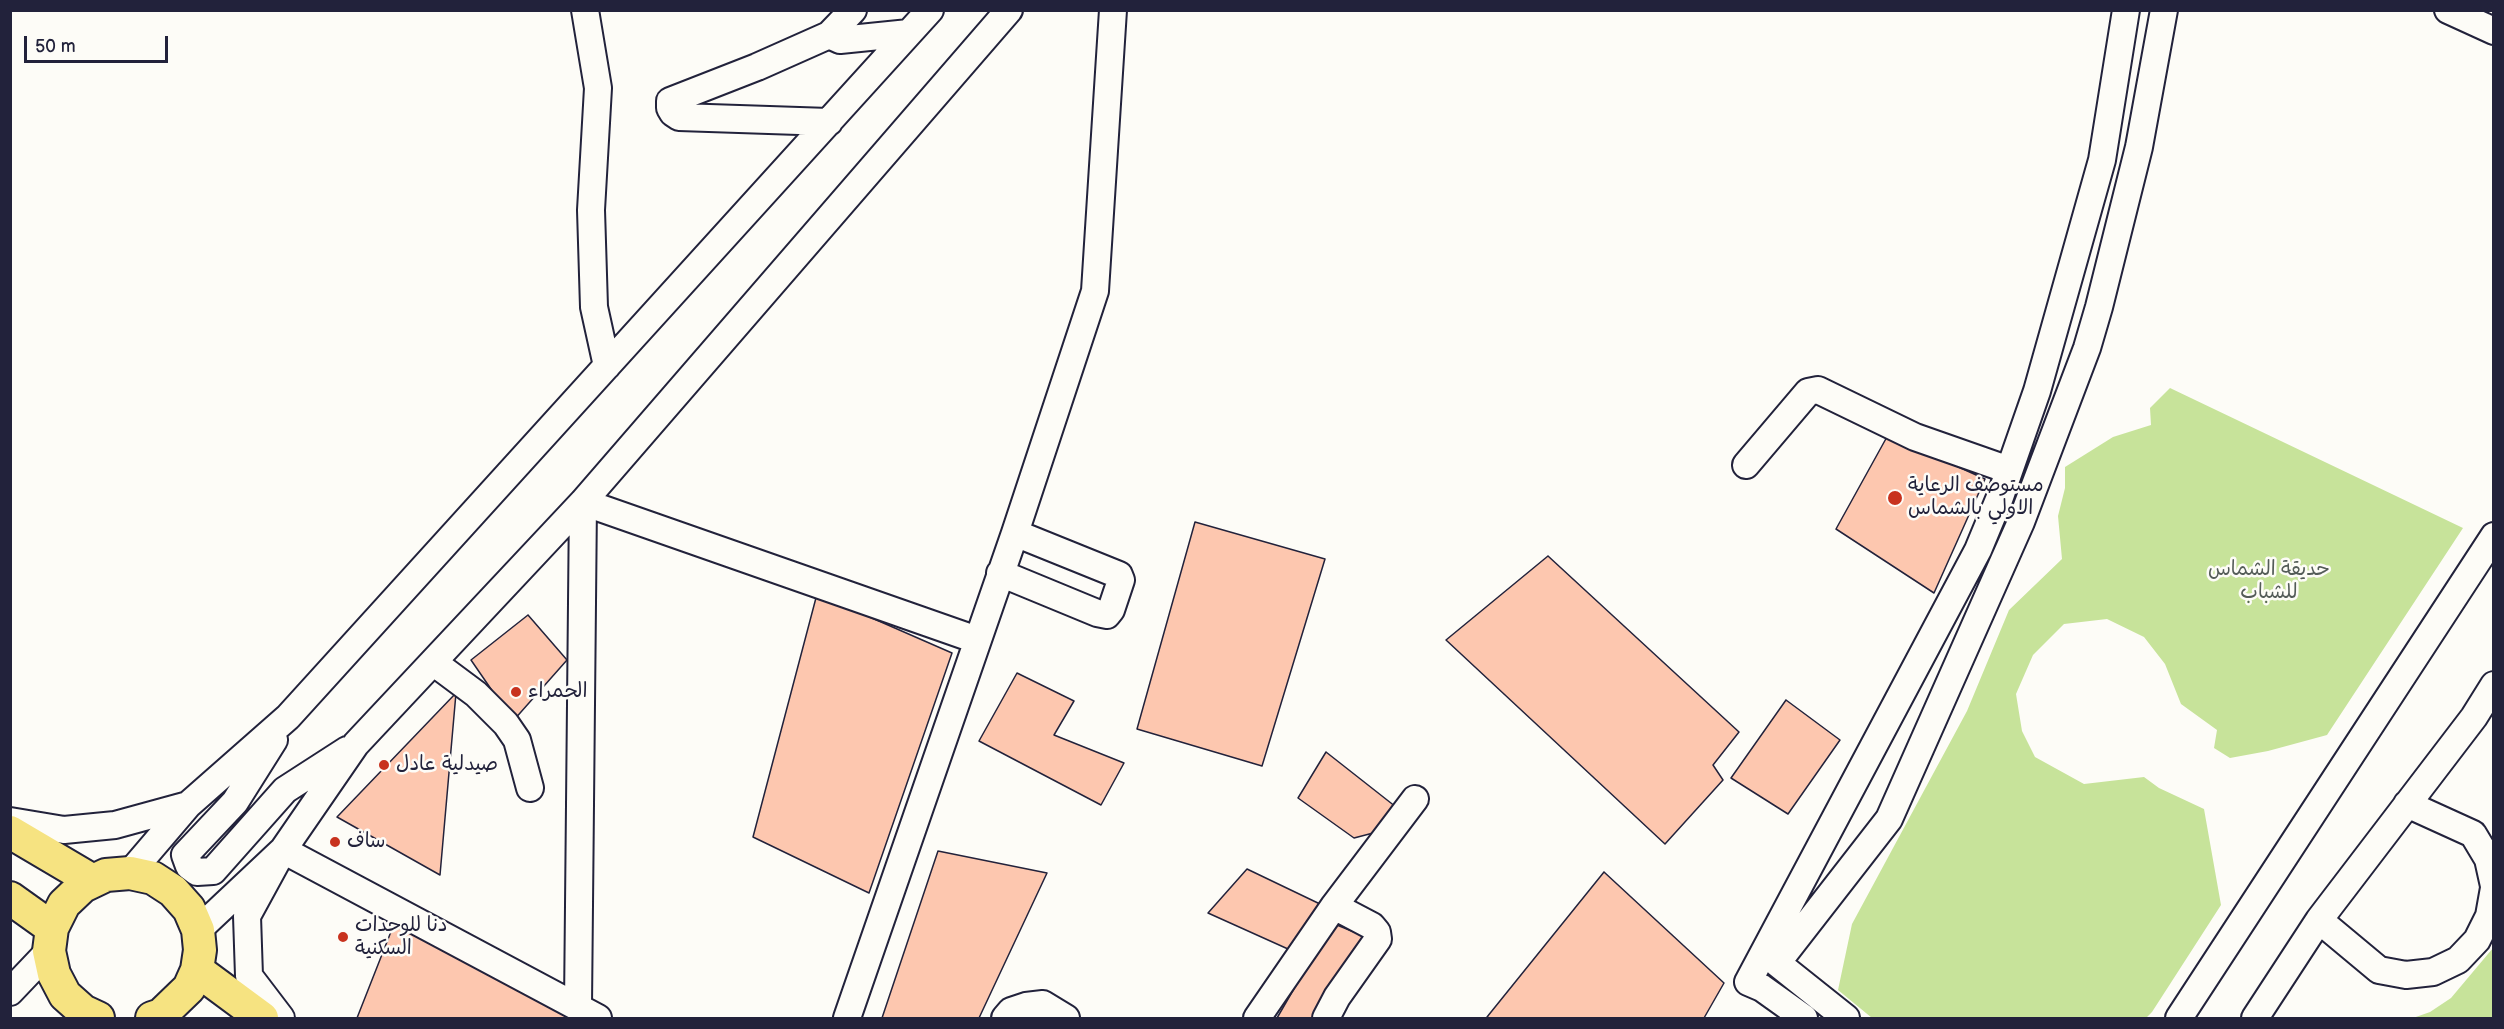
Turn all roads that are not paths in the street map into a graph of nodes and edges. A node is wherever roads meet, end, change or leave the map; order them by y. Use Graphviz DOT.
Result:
graph roads {
  1 [pos="585,10"];
  2 [pos="853,10"];
  3 [pos="930,10"];
  4 [pos="1009,10"];
  5 [pos="1113,10"];
  6 [pos="2126,10"];
  7 [pos="2164,10"];
  8 [pos="2448,10"];
  9 [pos="2493,31"];
  10 [pos="909,33"];
  11 [pos="829,35"];
  12 [pos="829,122"];
  13 [pos="607,366"];
  14 [pos="1746,465"];
  15 [pos="2009,470"];
  16 [pos="583,502"];
  17 [pos="1015,533"];
  18 [pos="2493,536"];
  19 [pos="1000,573"];
  20 [pos="977,640"];
  21 [pos="433,662"];
  22 [pos="2493,685"];
  23 [pos="288,717"];
  24 [pos="356,744"];
  25 [pos="530,788"];
  26 [pos="1415,799"];
  27 [pos="2407,804"];
  28 [pos="188,805"];
  29 [pos="10,821"];
  30 [pos="10,832"];
  31 [pos="283,850"];
  32 [pos="10,851"];
  33 [pos="10,859"];
  34 [pos="130,873"];
  35 [pos="93,881"];
  36 [pos="2493,887"];
  37 [pos="10,898"];
  38 [pos="1334,906"];
  39 [pos="2319,920"];
  40 [pos="198,930"];
  41 [pos="51,939"];
  42 [pos="197,970"];
  43 [pos="10,992"];
  44 [pos="592,1015"];
  45 [pos="160,1017"];
  46 [pos="98,1018"];
  47 [pos="262,1018"];
  48 [pos="281,1018"];
  49 [pos="847,1018"];
  50 [pos="1005,1018"];
  51 [pos="1066,1018"];
  52 [pos="1257,1018"];
  53 [pos="1326,1018"];
  54 [pos="1804,1018"];
  55 [pos="1846,1018"];
  56 [pos="2179,1018"];
  57 [pos="2256,1018"];
  1 -- 13 [label="street"];
  2 -- 11 [label="street"];
  3 -- 10 [label="street"];
  4 -- 16 [label="street"];
  5 -- 17 [label="street"];
  6 -- 15 [label="street"];
  7 -- 55 [label="street"];
  8 -- 9 [label="street"];
  10 -- 11 [label="street"];
  10 -- 12 [label="street"];
  11 -- 12 [label="street"];
  12 -- 13 [label="street"];
  13 -- 23 [label="street"];
  14 -- 15 [label="street"];
  15 -- 54 [label="street"];
  16 -- 20 [label="street"];
  16 -- 21 [label="street"];
  16 -- 44 [label="street"];
  17 -- 19 [label="street"];
  17 -- 19 [label="street"];
  18 -- 56 [label="street"];
  19 -- 20 [label="street"];
  20 -- 49 [label="street"];
  21 -- 24 [label="street"];
  21 -- 25 [label="street"];
  22 -- 27 [label="street"];
  23 -- 24 [label="street"];
  23 -- 28 [label="street"];
  24 -- 31 [label="street"];
  26 -- 38 [label="street"];
  27 -- 36 [label="street"];
  27 -- 39 [label="street"];
  28 -- 29 [label="street"];
  28 -- 34 [label="street"];
  30 -- 35 [label="main road"];
  31 -- 40 [label="street"];
  31 -- 44 [label="street"];
  31 -- 48 [label="street"];
  32 -- 33 [label="main road"];
  34 -- 35 [label="main road"];
  34 -- 40 [label="main road"];
  35 -- 41 [label="main road"];
  36 -- 39 [label="street"];
  37 -- 41 [label="main road"];
  38 -- 52 [label="street"];
  38 -- 53 [label="street"];
  39 -- 57 [label="street"];
  40 -- 42 [label="main road"];
  41 -- 43 [label="street"];
  41 -- 46 [label="main road"];
  42 -- 45 [label="main road"];
  42 -- 47 [label="main road"];
  50 -- 51 [label="street"];
}
